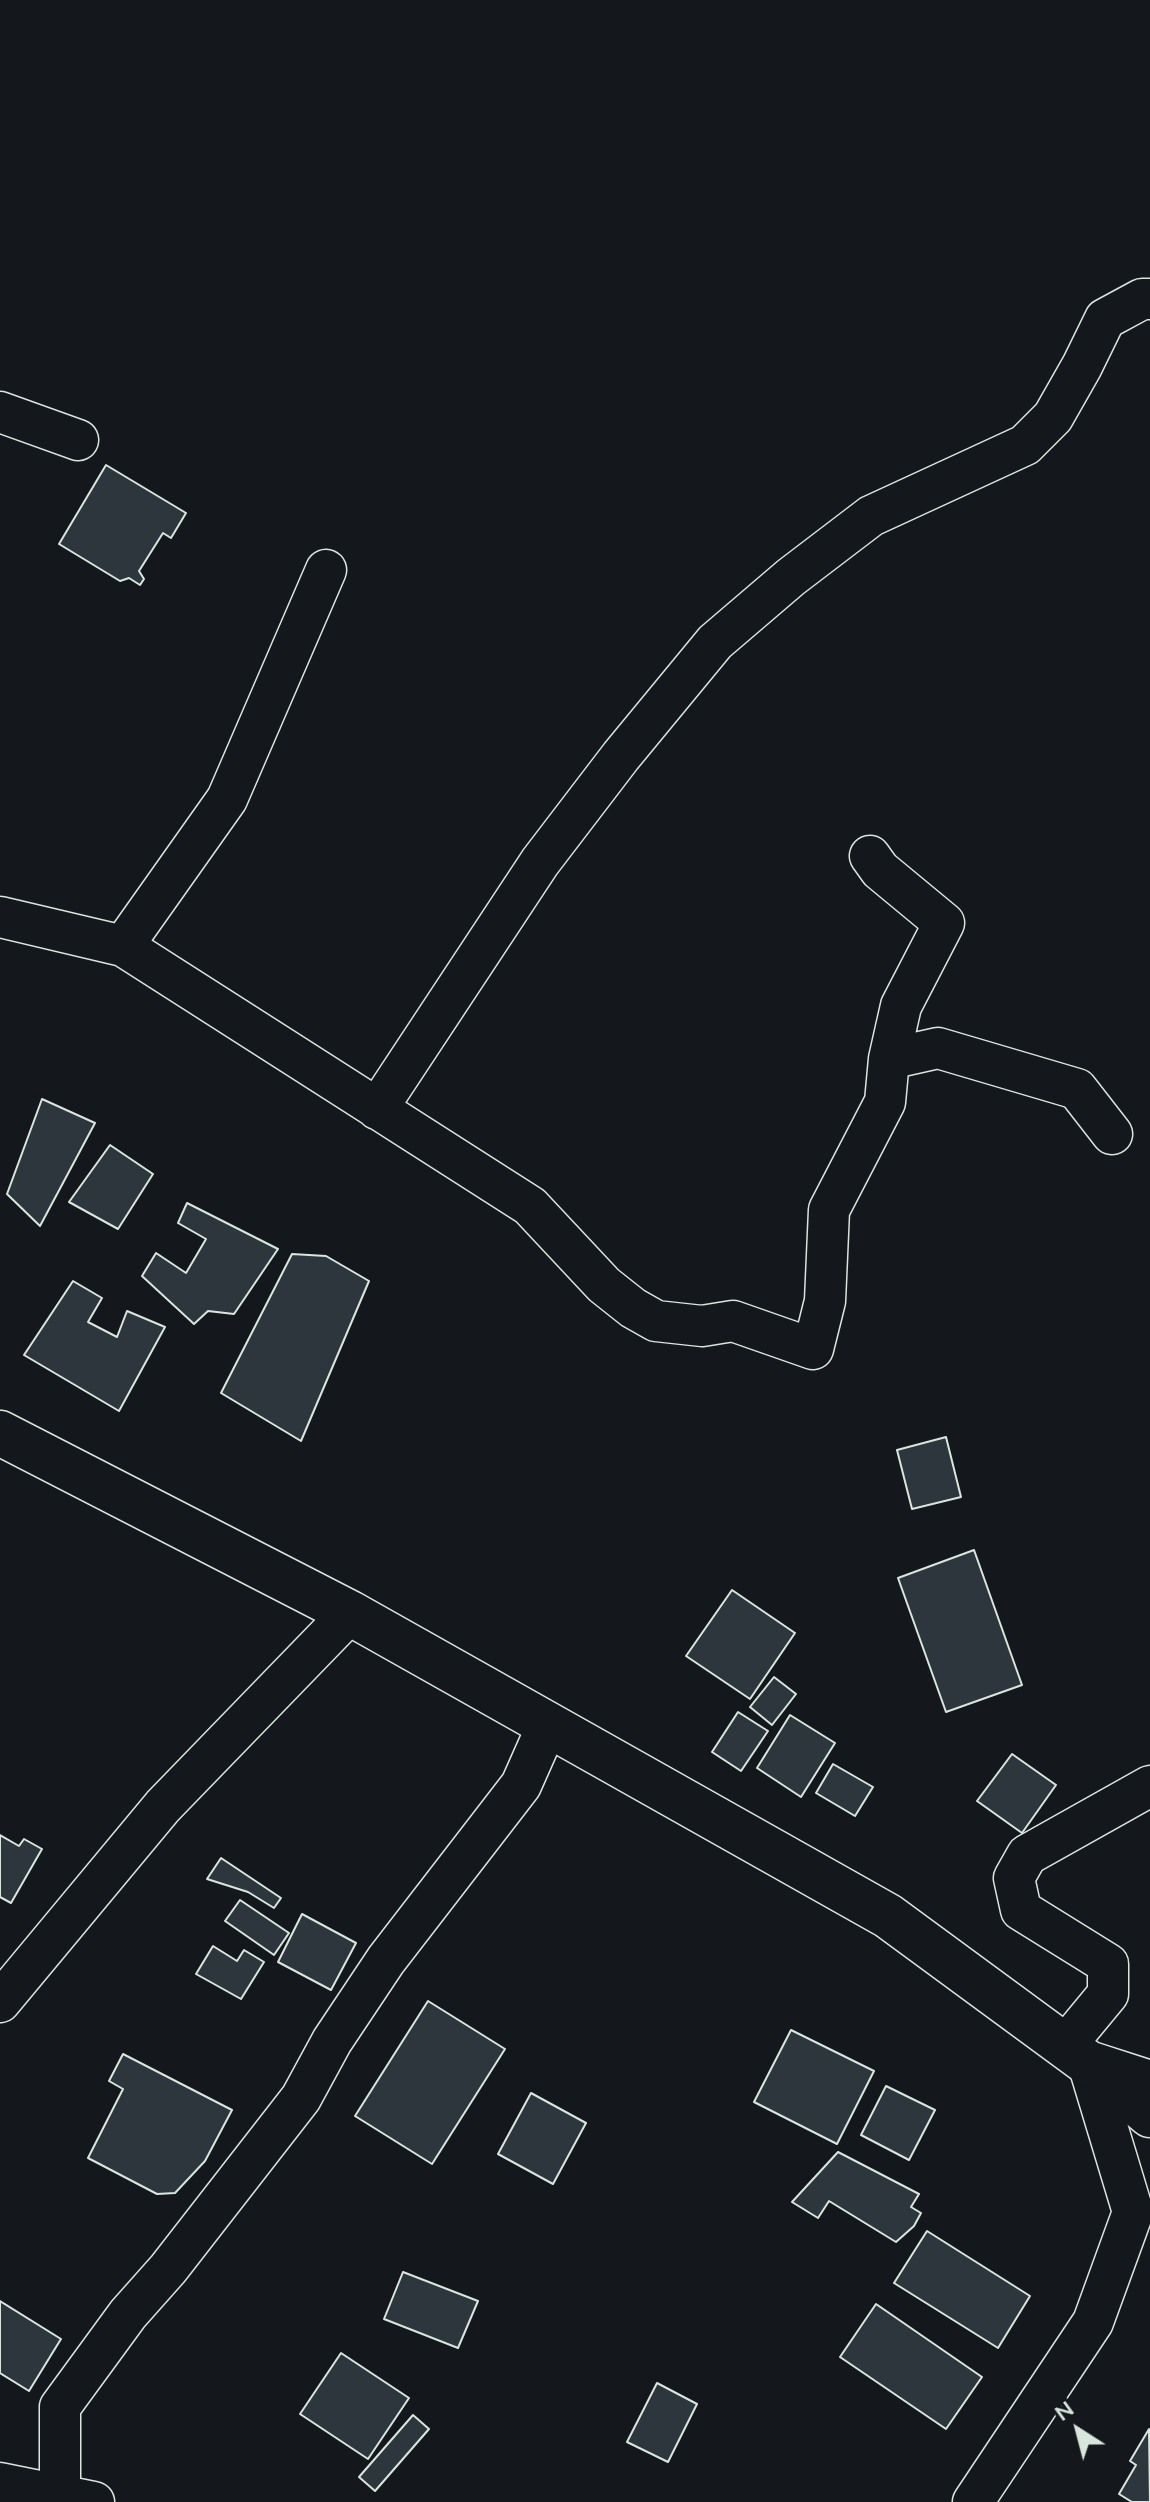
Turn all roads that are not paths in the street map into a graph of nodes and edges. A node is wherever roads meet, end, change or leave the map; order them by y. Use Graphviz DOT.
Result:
graph roads {
  1 [pos="1150,299"];
  2 [pos="0,412"];
  3 [pos="78,440"];
  4 [pos="326,570"];
  5 [pos="870,856"];
  6 [pos="0,917"];
  7 [pos="123,946"];
  8 [pos="889,1059"];
  9 [pos="377,1109"];
  10 [pos="1112,1134"];
  11 [pos="0,1433"];
  12 [pos="350,1613"];
  13 [pos="548,1724"];
  14 [pos="1150,1786"];
  15 [pos="0,2002"];
  16 [pos="1077,2054"];
  17 [pos="1150,2083"];
  18 [pos="1150,2115"];
  19 [pos="0,2483"];
  20 [pos="77,2499"];
  21 [pos="973,2502"];
  1 -- 9 [label="street"];
  2 -- 3 [label="street"];
  4 -- 7 [label="street"];
  5 -- 8 [label="street"];
  6 -- 7 [label="street"];
  7 -- 9 [label="street"];
  8 -- 9 [label="street"];
  8 -- 10 [label="street"];
  11 -- 12 [label="main road"];
  12 -- 13 [label="main road"];
  12 -- 15 [label="street"];
  13 -- 16 [label="main road"];
  13 -- 20 [label="street"];
  14 -- 16 [label="street"];
  16 -- 17 [label="main road"];
  16 -- 18 [label="main road"];
  16 -- 21 [label="street"];
  19 -- 20 [label="street"];
}
